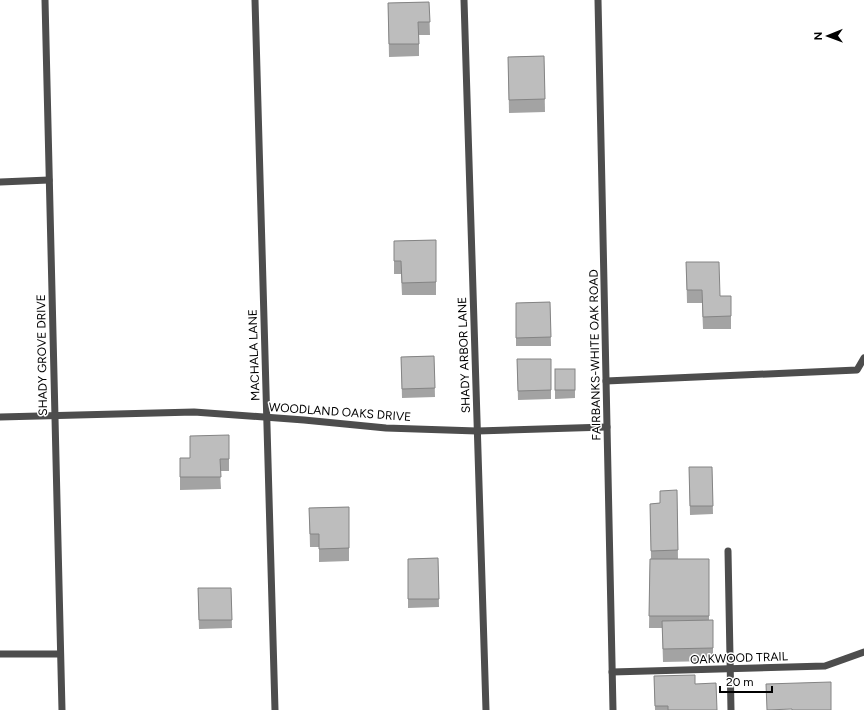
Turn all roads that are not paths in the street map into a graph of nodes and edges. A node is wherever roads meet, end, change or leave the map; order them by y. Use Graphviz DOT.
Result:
graph roads {
  1 [pos="44,0"];
  2 [pos="255,0"];
  3 [pos="464,0"];
  4 [pos="598,0"];
  5 [pos="49,180"];
  6 [pos="0,182"];
  7 [pos="864,358"];
  8 [pos="606,381"];
  9 [pos="54,416"];
  10 [pos="0,417"];
  11 [pos="266,418"];
  12 [pos="607,427"];
  13 [pos="477,430"];
  14 [pos="728,551"];
  15 [pos="864,652"];
  16 [pos="0,654"];
  17 [pos="60,654"];
  18 [pos="730,669"];
  19 [pos="612,672"];
  20 [pos="62,710"];
  21 [pos="275,710"];
  22 [pos="486,710"];
  23 [pos="613,710"];
  24 [pos="731,710"];
  1 -- 5 [label="street, SHADY GROVE DRIVE"];
  2 -- 11 [label="street, MACHALA LANE"];
  3 -- 13 [label="street, SHADY ARBOR LANE"];
  4 -- 8 [label="street, FAIRBANKS-WHITE OAK ROAD"];
  5 -- 6 [label="street"];
  5 -- 9 [label="street, SHADY GROVE DRIVE"];
  7 -- 8 [label="street"];
  8 -- 12 [label="street, FAIRBANKS-WHITE OAK ROAD"];
  9 -- 10 [label="street, WOODLAND OAKS DRIVE"];
  9 -- 11 [label="street, WOODLAND OAKS DRIVE"];
  9 -- 17 [label="street, SHADY GROVE DRIVE"];
  11 -- 13 [label="street, WOODLAND OAKS DRIVE"];
  11 -- 21 [label="street, MACHALA LANE"];
  12 -- 13 [label="street, WOODLAND OAKS DRIVE"];
  12 -- 19 [label="street, FAIRBANKS-WHITE OAK ROAD"];
  13 -- 22 [label="street, SHADY ARBOR LANE"];
  14 -- 18 [label="street"];
  15 -- 18 [label="street, OAKWOOD TRAIL"];
  16 -- 17 [label="street"];
  17 -- 20 [label="street, SHADY GROVE DRIVE"];
  18 -- 19 [label="street, OAKWOOD TRAIL"];
  18 -- 24 [label="street"];
  19 -- 23 [label="street, FAIRBANKS-WHITE OAK ROAD"];
}
